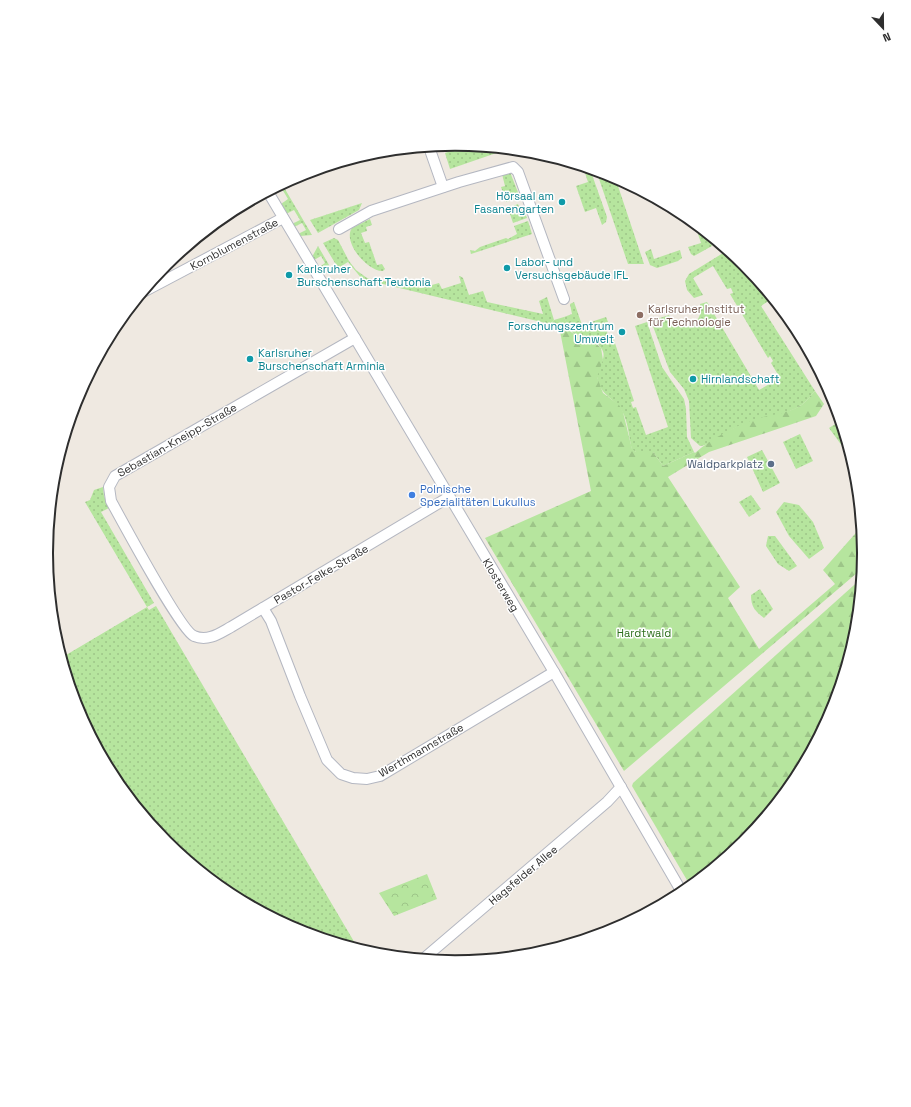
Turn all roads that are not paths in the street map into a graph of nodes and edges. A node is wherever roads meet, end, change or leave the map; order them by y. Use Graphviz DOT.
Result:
graph roads {
  1 [pos="431,152"];
  2 [pos="443,187"];
  3 [pos="271,196"];
  4 [pos="283,218"];
  5 [pos="339,228"];
  6 [pos="155,285"];
  7 [pos="564,299"];
  8 [pos="355,338"];
  9 [pos="449,498"];
  10 [pos="263,608"];
  11 [pos="189,634"];
  12 [pos="554,672"];
  13 [pos="621,787"];
  14 [pos="679,888"];
  15 [pos="428,955"];
  1 -- 2 [label="street"];
  2 -- 5 [label="street"];
  2 -- 7 [label="street"];
  3 -- 4 [label="street, Klosterweg"];
  4 -- 6 [label="street, Kornblumenstraße"];
  4 -- 8 [label="street, Klosterweg"];
  8 -- 9 [label="street, Klosterweg"];
  8 -- 11 [label="street, Sebastian-Kneipp-Straße"];
  9 -- 10 [label="street, Pastor-Felke-Straße"];
  9 -- 12 [label="street, Klosterweg"];
  10 -- 11 [label="street, Pastor-Felke-Straße"];
  10 -- 12 [label="street, Werthmannstraße"];
  12 -- 13 [label="street, Klosterweg"];
  13 -- 14 [label="street, Klosterweg"];
  13 -- 15 [label="street, Hagsfelder Allee"];
}
